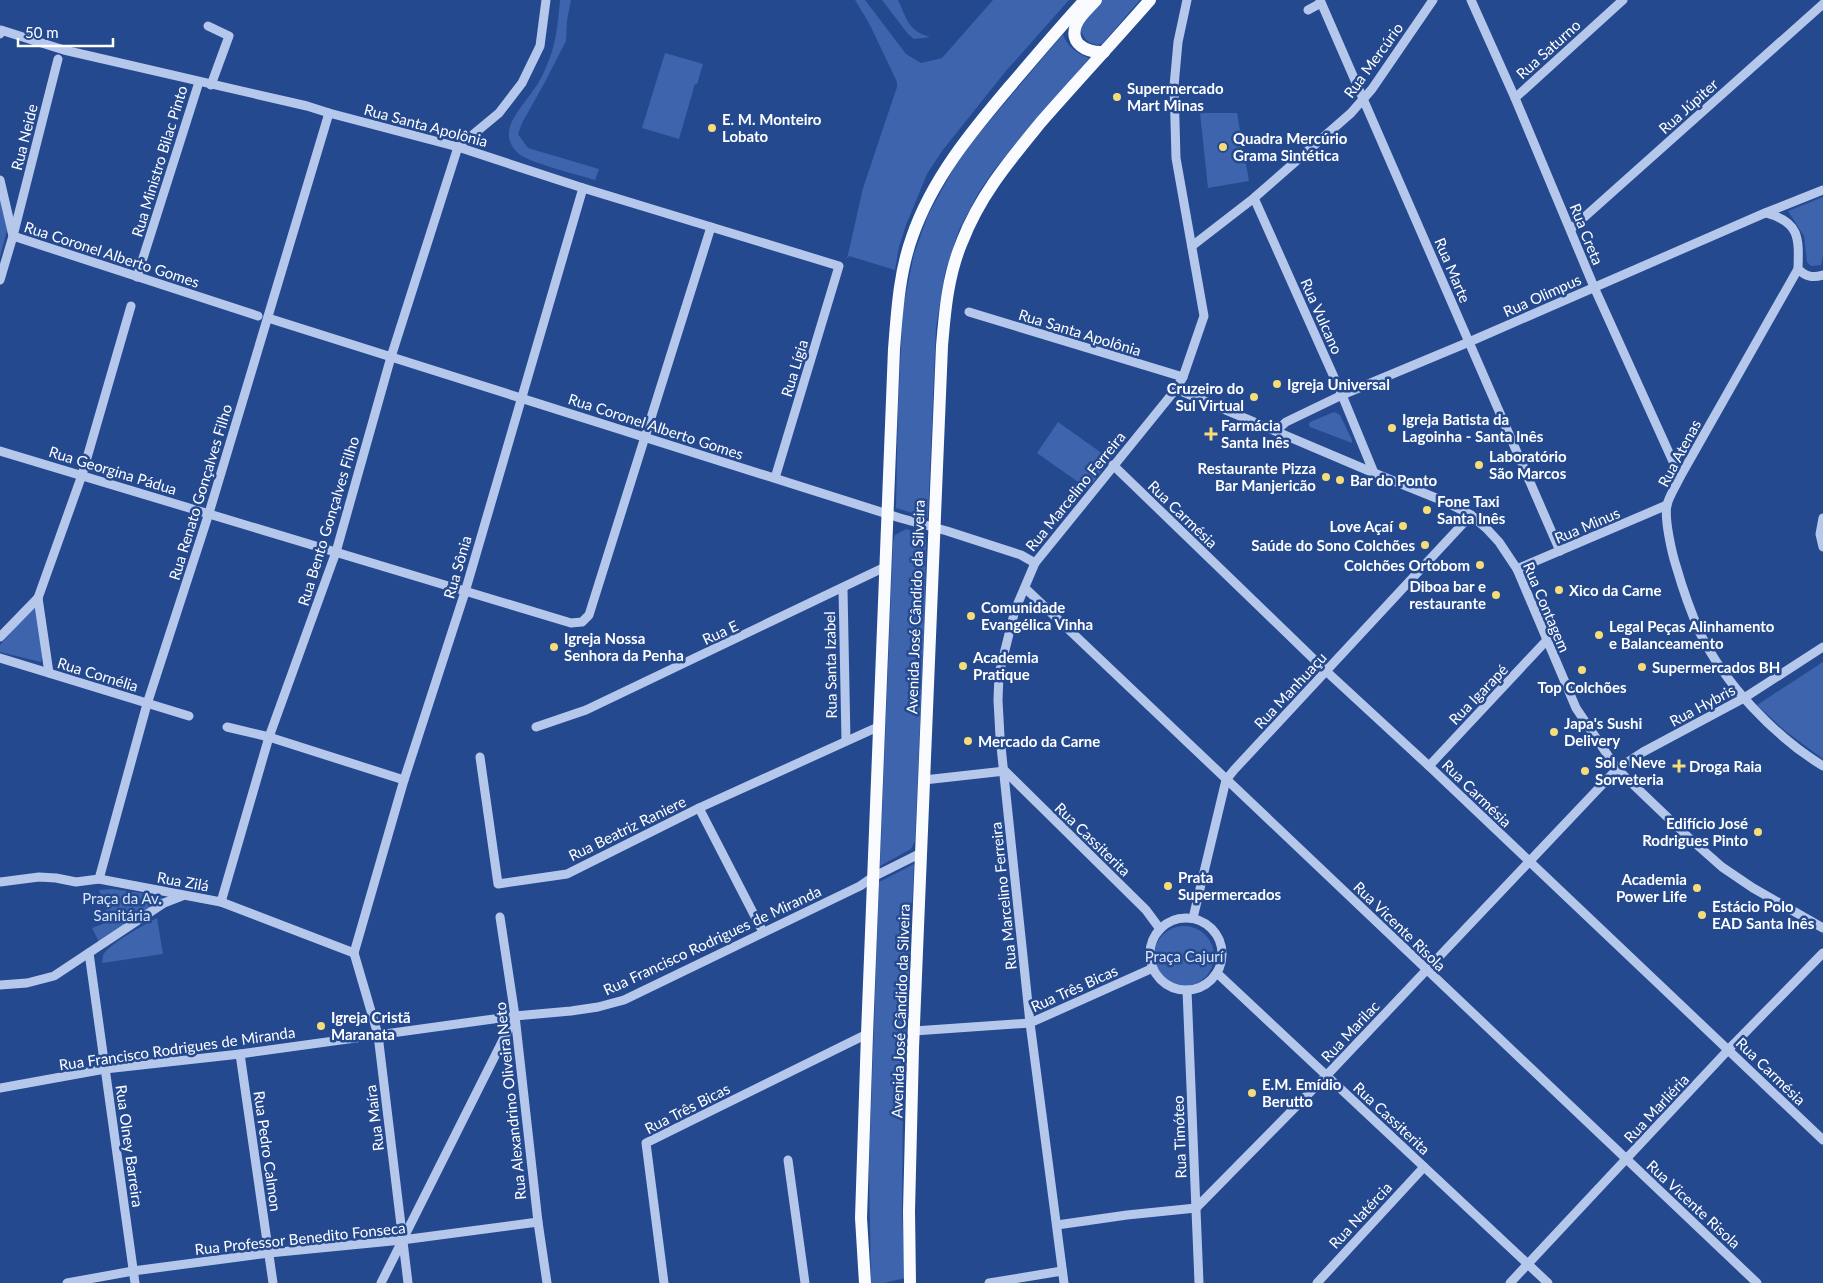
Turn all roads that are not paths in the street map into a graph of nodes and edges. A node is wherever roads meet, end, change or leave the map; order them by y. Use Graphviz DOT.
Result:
graph roads {
  1 [pos="546,0"];
  2 [pos="1085,0"];
  3 [pos="1096,0"];
  4 [pos="1150,0"];
  5 [pos="1187,0"];
  6 [pos="1433,0"];
  7 [pos="1470,0"];
  8 [pos="1623,0"];
  9 [pos="1321,2"];
  10 [pos="1823,4"];
  11 [pos="1308,10"];
  12 [pos="208,26"];
  13 [pos="0,32"];
  14 [pos="1104,52"];
  15 [pos="58,59"];
  16 [pos="199,82"];
  17 [pos="211,85"];
  18 [pos="1364,98"];
  19 [pos="1515,98"];
  20 [pos="329,113"];
  21 [pos="458,147"];
  22 [pos="0,180"];
  23 [pos="583,188"];
  24 [pos="1823,190"];
  25 [pos="1254,198"];
  26 [pos="1765,213"];
  27 [pos="711,227"];
  28 [pos="1571,229"];
  29 [pos="13,236"];
  30 [pos="1192,246"];
  31 [pos="840,266"];
  32 [pos="1798,269"];
  33 [pos="1823,275"];
  34 [pos="138,277"];
  35 [pos="0,280"];
  36 [pos="1594,287"];
  37 [pos="131,306"];
  38 [pos="969,312"];
  39 [pos="258,316"];
  40 [pos="268,318"];
  41 [pos="1469,342"];
  42 [pos="392,357"];
  43 [pos="1183,377"];
  44 [pos="1176,389"];
  45 [pos="1342,395"];
  46 [pos="520,398"];
  47 [pos="1276,431"];
  48 [pos="645,436"];
  49 [pos="0,451"];
  50 [pos="1113,465"];
  51 [pos="1374,473"];
  52 [pos="82,475"];
  53 [pos="1680,477"];
  54 [pos="775,478"];
  55 [pos="1667,505"];
  56 [pos="209,513"];
  57 [pos="887,513"];
  58 [pos="1471,515"];
  59 [pos="1823,518"];
  60 [pos="934,527"];
  61 [pos="1823,547"];
  62 [pos="1560,551"];
  63 [pos="336,552"];
  64 [pos="1034,563"];
  65 [pos="885,567"];
  66 [pos="1517,569"];
  67 [pos="1025,588"];
  68 [pos="842,589"];
  69 [pos="465,592"];
  70 [pos="38,598"];
  71 [pos="0,637"];
  72 [pos="1546,641"];
  73 [pos="1823,647"];
  74 [pos="0,658"];
  75 [pos="1326,672"];
  76 [pos="49,674"];
  77 [pos="1744,698"];
  78 [pos="148,704"];
  79 [pos="189,716"];
  80 [pos="880,726"];
  81 [pos="227,727"];
  82 [pos="536,727"];
  83 [pos="269,737"];
  84 [pos="846,741"];
  85 [pos="480,757"];
  86 [pos="1429,766"];
  87 [pos="1823,766"];
  88 [pos="1617,768"];
  89 [pos="1005,770"];
  90 [pos="404,780"];
  91 [pos="924,780"];
  92 [pos="1226,780"];
  93 [pos="699,808"];
  94 [pos="921,853"];
  95 [pos="1529,861"];
  96 [pos="873,877"];
  97 [pos="99,879"];
  98 [pos="0,882"];
  99 [pos="182,896"];
  100 [pos="221,902"];
  101 [pos="500,917"];
  102 [pos="1193,918"];
  103 [pos="1160,928"];
  104 [pos="1823,928"];
  105 [pos="763,932"];
  106 [pos="354,953"];
  107 [pos="1823,953"];
  108 [pos="89,954"];
  109 [pos="1153,968"];
  110 [pos="1427,970"];
  111 [pos="1217,973"];
  112 [pos="0,985"];
  113 [pos="1187,990"];
  114 [pos="515,1016"];
  115 [pos="1030,1023"];
  116 [pos="914,1031"];
  117 [pos="867,1034"];
  118 [pos="378,1035"];
  119 [pos="1729,1049"];
  120 [pos="240,1054"];
  121 [pos="105,1069"];
  122 [pos="1326,1076"];
  123 [pos="0,1088"];
  124 [pos="1823,1140"];
  125 [pos="788,1160"];
  126 [pos="1627,1160"];
  127 [pos="1424,1166"];
  128 [pos="1196,1208"];
  129 [pos="538,1222"];
  130 [pos="1057,1225"];
  131 [pos="402,1240"];
  132 [pos="269,1253"];
  133 [pos="1528,1264"];
  134 [pos="133,1271"];
  135 [pos="1062,1271"];
  136 [pos="67,1283"];
  137 [pos="135,1283"];
  138 [pos="273,1283"];
  139 [pos="381,1283"];
  140 [pos="408,1283"];
  141 [pos="547,1283"];
  142 [pos="664,1283"];
  143 [pos="804,1283"];
  144 [pos="865,1283"];
  145 [pos="910,1283"];
  146 [pos="989,1283"];
  147 [pos="1064,1283"];
  148 [pos="1199,1283"];
  149 [pos="1317,1283"];
  150 [pos="1510,1283"];
  151 [pos="1548,1283"];
  152 [pos="1757,1283"];
  1 -- 21 [label="street"];
  2 -- 57 [label="main road, Avenida José Cândido da Silveira"];
  3 -- 14 [label="main road"];
  4 -- 14 [label="main road, Avenida José Cândido da Silveira"];
  5 -- 30 [label="street, Rua Marcelino Ferreira"];
  6 -- 18 [label="street, Rua Mercúrio"];
  7 -- 19 [label="street, Rua Creta"];
  8 -- 19 [label="street, Rua Saturno"];
  9 -- 11 [label="street"];
  9 -- 18 [label="street, Rua Marte"];
  10 -- 28 [label="street, Rua Júpiter"];
  12 -- 17 [label="street"];
  13 -- 16 [label="street, Rua Santa Apolônia"];
  14 -- 60 [label="main road, Avenida José Cândido da Silveira"];
  15 -- 29 [label="street, Rua Neide"];
  16 -- 17 [label="street, Rua Santa Apolônia"];
  16 -- 34 [label="street, Rua Ministro Bilac Pinto"];
  17 -- 20 [label="street, Rua Santa Apolônia"];
  18 -- 25 [label="street, Rua Mercúrio"];
  18 -- 41 [label="street, Rua Marte"];
  19 -- 28 [label="street, Rua Creta"];
  20 -- 21 [label="street, Rua Santa Apolônia"];
  20 -- 40 [label="street, Rua Renato Gonçalves Filho"];
  21 -- 23 [label="street, Rua Santa Apolônia"];
  21 -- 42 [label="street, Rua Bento Gonçalves Filho"];
  22 -- 29 [label="street, Rua Coronel Alberto Gomes"];
  23 -- 27 [label="street, Rua Santa Apolônia"];
  23 -- 46 [label="street, Rua Sônia"];
  24 -- 26 [label="street, Rua Olimpus"];
  25 -- 30 [label="street, Rua Mercúrio"];
  25 -- 45 [label="street, Rua Vulcano"];
  26 -- 32 [label="street"];
  26 -- 36 [label="street, Rua Olimpus"];
  27 -- 31 [label="street, Rua Santa Apolônia"];
  27 -- 48 [label="street"];
  28 -- 36 [label="street, Rua Creta"];
  29 -- 34 [label="street, Rua Coronel Alberto Gomes"];
  29 -- 35 [label="street, Rua Neide"];
  30 -- 43 [label="street, Rua Marcelino Ferreira"];
  31 -- 54 [label="street, Rua Lígia"];
  32 -- 33 [label="street"];
  32 -- 53 [label="street, Rua Atenas"];
  34 -- 39 [label="street, Rua Coronel Alberto Gomes"];
  36 -- 41 [label="street, Rua Olimpus"];
  36 -- 53 [label="street, Rua Creta"];
  37 -- 52 [label="street"];
  38 -- 43 [label="street, Rua Santa Apolônia"];
  40 -- 42 [label="street, Rua Coronel Alberto Gomes"];
  40 -- 56 [label="street, Rua Renato Gonçalves Filho"];
  41 -- 45 [label="street, Rua Olimpus"];
  41 -- 62 [label="street, Rua Marte"];
  42 -- 46 [label="street, Rua Coronel Alberto Gomes"];
  42 -- 63 [label="street, Rua Bento Gonçalves Filho"];
  43 -- 44 [label="street, Rua Marcelino Ferreira"];
  44 -- 47 [label="street, Rua Contagem"];
  44 -- 50 [label="street, Rua Marcelino Ferreira"];
  45 -- 47 [label="street, Rua Olimpus"];
  45 -- 51 [label="street, Rua Vulcano"];
  46 -- 48 [label="street, Rua Coronel Alberto Gomes"];
  46 -- 69 [label="street, Rua Sônia"];
  47 -- 51 [label="street, Rua Contagem"];
  48 -- 54 [label="street, Rua Coronel Alberto Gomes"];
  48 -- 69 [label="street, Rua Georgina Pádua"];
  49 -- 52 [label="street, Rua Georgina Pádua"];
  50 -- 64 [label="street, Rua Marcelino Ferreira"];
  50 -- 75 [label="street, Rua Carmésia"];
  51 -- 58 [label="street, Rua Contagem"];
  52 -- 56 [label="street, Rua Georgina Pádua"];
  52 -- 70 [label="street"];
  53 -- 55 [label="street, Rua Atenas"];
  54 -- 57 [label="street, Rua Coronel Alberto Gomes"];
  55 -- 62 [label="street, Rua Minus"];
  55 -- 77 [label="street, Rua Atenas"];
  56 -- 63 [label="street, Rua Georgina Pádua"];
  56 -- 78 [label="street, Rua Renato Gonçalves Filho"];
  57 -- 60 [label="street, Rua Coronel Alberto Gomes"];
  57 -- 65 [label="main road, Avenida José Cândido da Silveira"];
  58 -- 66 [label="street, Rua Contagem"];
  58 -- 75 [label="street, Rua Manhuaçu"];
  59 -- 61 [label="street"];
  60 -- 64 [label="street, Rua Coronel Alberto Gomes"];
  60 -- 91 [label="main road, Avenida José Cândido da Silveira"];
  62 -- 66 [label="street, Rua Minus"];
  63 -- 69 [label="street, Rua Georgina Pádua"];
  63 -- 83 [label="street, Rua Bento Gonçalves Filho"];
  64 -- 67 [label="street, Rua Marcelino Ferreira"];
  65 -- 68 [label="street, Rua E"];
  65 -- 80 [label="main road, Avenida José Cândido da Silveira"];
  66 -- 72 [label="street, Rua Contagem"];
  67 -- 89 [label="street, Rua Marcelino Ferreira"];
  67 -- 92 [label="street, Rua Vicente Risola"];
  68 -- 82 [label="street, Rua E"];
  68 -- 84 [label="street, Rua Santa Izabel"];
  69 -- 90 [label="street, Rua Sônia"];
  70 -- 71 [label="street"];
  70 -- 76 [label="street"];
  72 -- 86 [label="street, Rua Igarapé"];
  72 -- 88 [label="street, Rua Contagem"];
  73 -- 77 [label="street, Rua Hybris"];
  74 -- 76 [label="street, Rua Cornélia"];
  75 -- 86 [label="street, Rua Carmésia"];
  75 -- 92 [label="street, Rua Manhuaçu"];
  76 -- 78 [label="street, Rua Cornélia"];
  77 -- 87 [label="street, Rua Atenas"];
  77 -- 88 [label="street, Rua Hybris"];
  78 -- 79 [label="street, Rua Cornélia"];
  78 -- 97 [label="street, Rua Renato Gonçalves Filho"];
  80 -- 84 [label="street, Rua Beatriz Raniere"];
  80 -- 96 [label="main road, Avenida José Cândido da Silveira"];
  81 -- 83 [label="street"];
  83 -- 90 [label="street"];
  83 -- 100 [label="street, Rua Bento Gonçalves Filho"];
  84 -- 93 [label="street, Rua Beatriz Raniere"];
  85 -- 93 [label="street, Rua Beatriz Raniere"];
  86 -- 95 [label="street, Rua Carmésia"];
  88 -- 95 [label="street, Rua Marilac"];
  88 -- 104 [label="street, Rua Contagem"];
  89 -- 91 [label="street"];
  89 -- 103 [label="street, Rua Cassiterita"];
  89 -- 115 [label="street, Rua Marcelino Ferreira"];
  90 -- 106 [label="street, Rua Sônia"];
  91 -- 94 [label="main road, Avenida José Cândido da Silveira"];
  92 -- 102 [label="street, Rua Manhuaçu"];
  92 -- 110 [label="street, Rua Vicente Risola"];
  93 -- 105 [label="street"];
  94 -- 96 [label="street, Rua Francisco Rodrigues de Miranda"];
  94 -- 116 [label="main road, Avenida José Cândido da Silveira"];
  95 -- 110 [label="street, Rua Marilac"];
  95 -- 119 [label="street, Rua Carmésia"];
  96 -- 105 [label="street, Rua Francisco Rodrigues de Miranda"];
  96 -- 117 [label="main road, Avenida José Cândido da Silveira"];
  97 -- 98 [label="street, Rua Zilá"];
  97 -- 99 [label="street, Rua Zilá"];
  99 -- 100 [label="street, Rua Zilá"];
  99 -- 108 [label="street"];
  100 -- 106 [label="street, Rua Zilá"];
  101 -- 114 [label="street, Rua Alexandrino Oliveira Neto"];
  102 -- 103 [label="street"];
  102 -- 111 [label="street"];
  103 -- 109 [label="street"];
  105 -- 114 [label="street, Rua Francisco Rodrigues de Miranda"];
  106 -- 118 [label="street, Rua Maíra"];
  107 -- 119 [label="street, Rua Marliéria"];
  108 -- 112 [label="street"];
  108 -- 121 [label="street, Rua Olney Barreira"];
  109 -- 113 [label="street"];
  109 -- 115 [label="street, Rua Três Bicas"];
  110 -- 122 [label="street, Rua Marilac"];
  110 -- 126 [label="street, Rua Vicente Risola"];
  111 -- 113 [label="street"];
  111 -- 122 [label="street, Rua Cassiterita"];
  113 -- 128 [label="street, Rua Timóteo"];
  114 -- 118 [label="street, Rua Francisco Rodrigues de Miranda"];
  114 -- 129 [label="street, Rua Alexandrino Oliveira Neto"];
  114 -- 131 [label="street"];
  115 -- 116 [label="street, Rua Três Bicas"];
  115 -- 130 [label="street, Rua Marcelino Ferreira"];
  116 -- 145 [label="main road, Avenida José Cândido da Silveira"];
  117 -- 142 [label="street, Rua Três Bicas"];
  117 -- 144 [label="main road, Avenida José Cândido da Silveira"];
  118 -- 120 [label="street, Rua Francisco Rodrigues de Miranda"];
  118 -- 131 [label="street, Rua Maíra"];
  119 -- 124 [label="street, Rua Carmésia"];
  119 -- 126 [label="street, Rua Marliéria"];
  120 -- 121 [label="street, Rua Francisco Rodrigues de Miranda"];
  120 -- 132 [label="street, Rua Pedro Calmon"];
  121 -- 123 [label="street, Rua Francisco Rodrigues de Miranda"];
  121 -- 134 [label="street, Rua Olney Barreira"];
  122 -- 127 [label="street, Rua Cassiterita"];
  122 -- 128 [label="street, Rua Marilac"];
  125 -- 143 [label="street"];
  126 -- 133 [label="street, Rua Marliéria"];
  126 -- 152 [label="street, Rua Vicente Risola"];
  127 -- 133 [label="street, Rua Cassiterita"];
  127 -- 149 [label="street, Rua Natércia"];
  128 -- 130 [label="street"];
  128 -- 148 [label="street, Rua Timóteo"];
  129 -- 131 [label="street, Rua Professor Benedito Fonseca"];
  129 -- 141 [label="street, Rua Alexandrino Oliveira Neto"];
  130 -- 135 [label="street, Rua Marcelino Ferreira"];
  131 -- 132 [label="street, Rua Professor Benedito Fonseca"];
  131 -- 139 [label="street"];
  131 -- 140 [label="street, Rua Maíra"];
  132 -- 134 [label="street, Rua Professor Benedito Fonseca"];
  132 -- 138 [label="street, Rua Pedro Calmon"];
  133 -- 150 [label="street, Rua Marliéria"];
  133 -- 151 [label="street, Rua Cassiterita"];
  134 -- 136 [label="street, Rua Professor Benedito Fonseca"];
  134 -- 137 [label="street, Rua Olney Barreira"];
  135 -- 146 [label="street"];
  135 -- 147 [label="street, Rua Marcelino Ferreira"];
}
